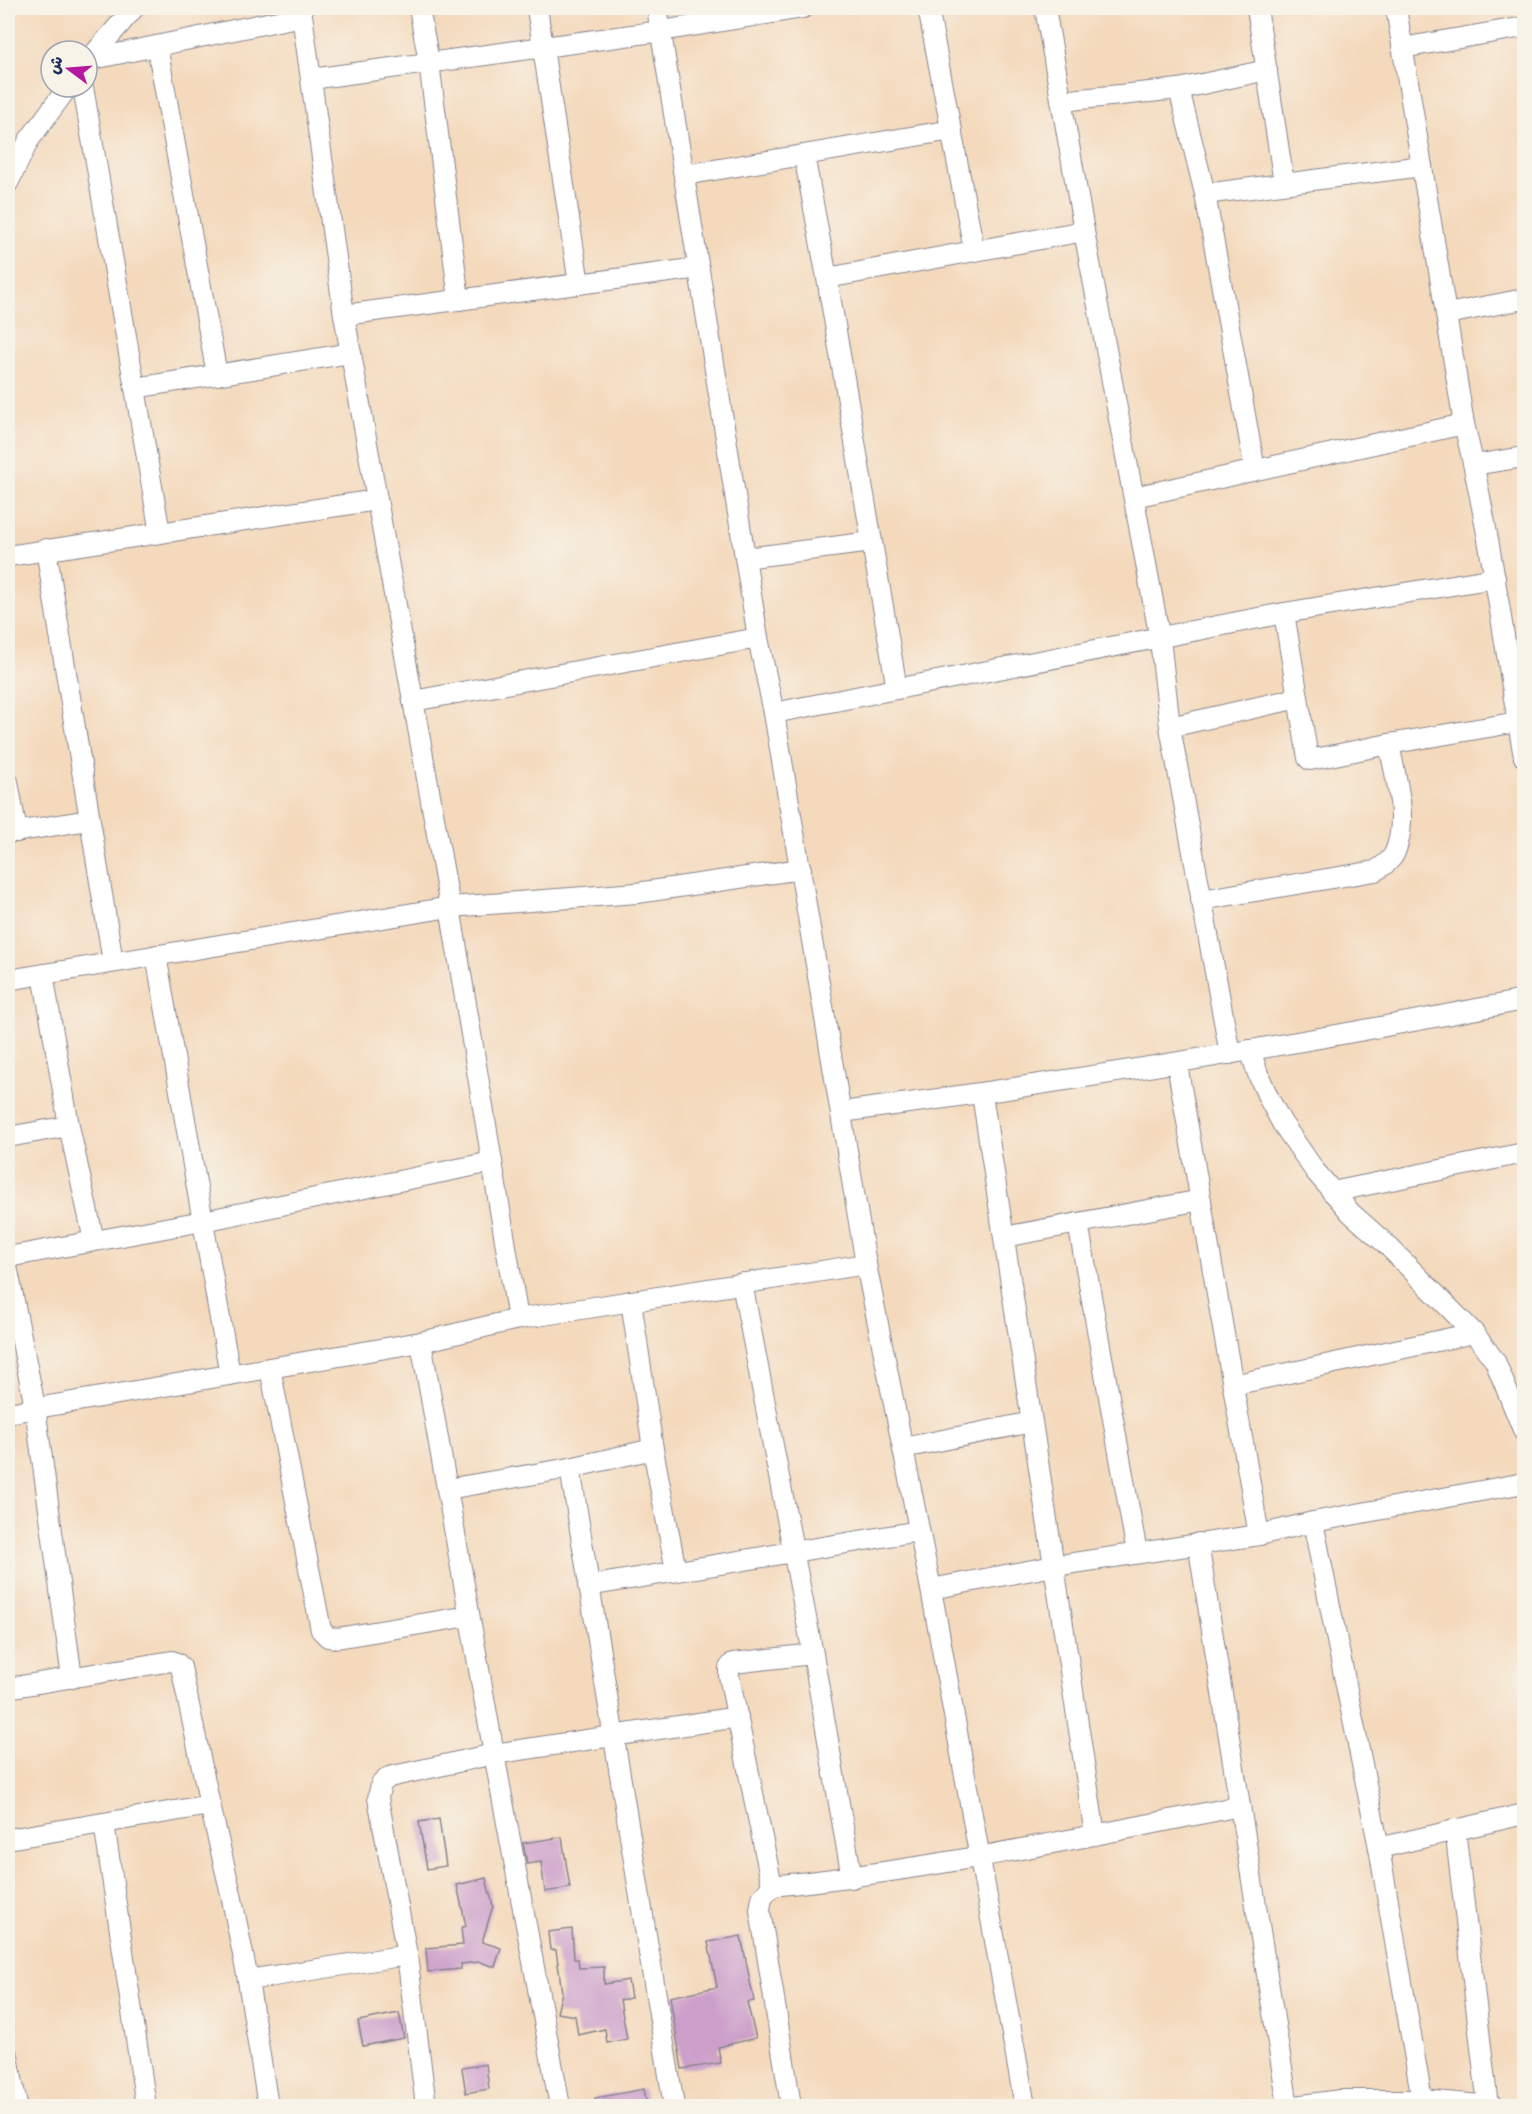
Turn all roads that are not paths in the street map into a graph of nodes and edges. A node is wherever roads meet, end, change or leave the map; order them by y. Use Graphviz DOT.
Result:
graph roads {
  1 [pos="134,8"];
  2 [pos="419,8"];
  3 [pos="537,8"];
  4 [pos="657,8"];
  5 [pos="803,8"];
  6 [pos="928,8"];
  7 [pos="1045,8"];
  8 [pos="1257,8"];
  9 [pos="1396,8"];
  10 [pos="301,12"];
  11 [pos="751,12"];
  12 [pos="1524,27"];
  13 [pos="661,32"];
  14 [pos="157,46"];
  15 [pos="542,47"];
  16 [pos="99,48"];
  17 [pos="1402,48"];
  18 [pos="99,59"];
  19 [pos="429,62"];
  20 [pos="1267,70"];
  21 [pos="311,79"];
  22 [pos="1179,89"];
  23 [pos="59,99"];
  24 [pos="85,99"];
  25 [pos="1061,101"];
  26 [pos="952,130"];
  27 [pos="29,140"];
  28 [pos="8,144"];
  29 [pos="804,155"];
  30 [pos="1422,166"];
  31 [pos="684,175"];
  32 [pos="8,183"];
  33 [pos="1284,183"];
  34 [pos="1205,194"];
  35 [pos="1084,231"];
  36 [pos="974,250"];
  37 [pos="699,268"];
  38 [pos="827,278"];
  39 [pos="579,284"];
  40 [pos="1524,299"];
  41 [pos="459,300"];
  42 [pos="1447,314"];
  43 [pos="344,315"];
  44 [pos="351,353"];
  45 [pos="218,375"];
  46 [pos="135,388"];
  47 [pos="1464,424"];
  48 [pos="1524,457"];
  49 [pos="1474,465"];
  50 [pos="1255,470"];
  51 [pos="1134,497"];
  52 [pos="377,500"];
  53 [pos="160,532"];
  54 [pos="872,542"];
  55 [pos="46,549"];
  56 [pos="8,556"];
  57 [pos="745,558"];
  58 [pos="1495,578"];
  59 [pos="1284,613"];
  60 [pos="758,638"];
  61 [pos="1160,639"];
  62 [pos="897,689"];
  63 [pos="1298,698"];
  64 [pos="413,701"];
  65 [pos="774,713"];
  66 [pos="1521,721"];
  67 [pos="1170,727"];
  68 [pos="1389,744"];
  69 [pos="1524,757"];
  70 [pos="8,782"];
  71 [pos="89,820"];
  72 [pos="12,832"];
  73 [pos="801,869"];
  74 [pos="1201,900"];
  75 [pos="450,907"];
  76 [pos="156,955"];
  77 [pos="113,962"];
  78 [pos="43,974"];
  79 [pos="8,980"];
  80 [pos="1524,1000"];
  81 [pos="1250,1050"];
  82 [pos="1230,1054"];
  83 [pos="1177,1064"];
  84 [pos="982,1094"];
  85 [pos="842,1112"];
  86 [pos="69,1126"];
  87 [pos="8,1137"];
  88 [pos="1524,1153"];
  89 [pos="492,1162"];
  90 [pos="1332,1192"];
  91 [pos="1201,1200"];
  92 [pos="203,1221"];
  93 [pos="1078,1223"];
  94 [pos="1004,1238"];
  95 [pos="94,1241"];
  96 [pos="8,1257"];
  97 [pos="866,1264"];
  98 [pos="8,1271"];
  99 [pos="742,1283"];
  100 [pos="631,1301"];
  101 [pos="518,1319"];
  102 [pos="1474,1333"];
  103 [pos="421,1342"];
  104 [pos="270,1368"];
  105 [pos="230,1375"];
  106 [pos="1233,1384"];
  107 [pos="35,1407"];
  108 [pos="8,1413"];
  109 [pos="1032,1422"];
  110 [pos="1524,1432"];
  111 [pos="903,1448"];
  112 [pos="652,1449"];
  113 [pos="570,1468"];
  114 [pos="1524,1483"];
  115 [pos="447,1489"];
  116 [pos="1313,1522"];
  117 [pos="919,1531"];
  118 [pos="1259,1535"];
  119 [pos="1198,1543"];
  120 [pos="794,1552"];
  121 [pos="1137,1553"];
  122 [pos="1054,1566"];
  123 [pos="676,1571"];
  124 [pos="588,1586"];
  125 [pos="931,1589"];
  126 [pos="469,1616"];
  127 [pos="813,1654"];
  128 [pos="72,1678"];
  129 [pos="8,1688"];
  130 [pos="738,1717"];
  131 [pos="612,1736"];
  132 [pos="494,1754"];
  133 [pos="210,1805"];
  134 [pos="1240,1806"];
  135 [pos="1524,1814"];
  136 [pos="104,1823"];
  137 [pos="1455,1829"];
  138 [pos="1095,1835"];
  139 [pos="8,1839"];
  140 [pos="1379,1848"];
  141 [pos="979,1858"];
  142 [pos="852,1878"];
  143 [pos="772,1886"];
  144 [pos="407,1955"];
  145 [pos="248,1980"];
  146 [pos="8,2055"];
  147 [pos="1422,2100"];
  148 [pos="1341,2103"];
  149 [pos="17,2106"];
  150 [pos="146,2106"];
  151 [pos="268,2106"];
  152 [pos="426,2106"];
  153 [pos="560,2106"];
  154 [pos="674,2106"];
  155 [pos="791,2106"];
  156 [pos="1025,2106"];
  157 [pos="1288,2106"];
  158 [pos="1295,2106"];
  159 [pos="1490,2106"];
  1 -- 16 [label="street"];
  2 -- 19 [label="street"];
  3 -- 15 [label="street"];
  4 -- 13 [label="street"];
  5 -- 11 [label="street"];
  6 -- 26 [label="street"];
  7 -- 25 [label="street"];
  8 -- 20 [label="street"];
  9 -- 17 [label="street"];
  10 -- 14 [label="street"];
  10 -- 21 [label="street"];
  11 -- 13 [label="street"];
  12 -- 17 [label="street"];
  13 -- 15 [label="street"];
  13 -- 31 [label="street"];
  14 -- 18 [label="street"];
  14 -- 45 [label="street"];
  15 -- 19 [label="street"];
  15 -- 39 [label="street"];
  17 -- 30 [label="street"];
  19 -- 21 [label="street"];
  19 -- 41 [label="street"];
  20 -- 22 [label="street"];
  20 -- 33 [label="street"];
  21 -- 43 [label="street"];
  22 -- 25 [label="street"];
  22 -- 34 [label="street"];
  23 -- 27 [label="street"];
  24 -- 46 [label="street"];
  25 -- 35 [label="street"];
  26 -- 29 [label="street"];
  26 -- 36 [label="street"];
  27 -- 28 [label="street"];
  27 -- 32 [label="street"];
  29 -- 31 [label="street"];
  29 -- 38 [label="street"];
  30 -- 33 [label="street"];
  30 -- 42 [label="street"];
  31 -- 37 [label="street"];
  33 -- 34 [label="street"];
  34 -- 50 [label="street"];
  35 -- 36 [label="street"];
  35 -- 51 [label="street"];
  36 -- 38 [label="street"];
  37 -- 39 [label="street"];
  37 -- 57 [label="street"];
  38 -- 54 [label="street"];
  39 -- 41 [label="street"];
  40 -- 42 [label="street"];
  41 -- 43 [label="street"];
  42 -- 47 [label="street"];
  43 -- 44 [label="street"];
  44 -- 45 [label="street"];
  44 -- 52 [label="street"];
  45 -- 46 [label="street"];
  46 -- 53 [label="street"];
  47 -- 49 [label="street"];
  47 -- 50 [label="street"];
  48 -- 49 [label="street"];
  49 -- 58 [label="street"];
  50 -- 51 [label="street"];
  51 -- 61 [label="street"];
  52 -- 53 [label="street"];
  52 -- 64 [label="street"];
  53 -- 55 [label="street"];
  54 -- 57 [label="street"];
  54 -- 62 [label="street"];
  55 -- 56 [label="street"];
  55 -- 71 [label="street"];
  57 -- 60 [label="street"];
  58 -- 59 [label="street"];
  58 -- 66 [label="street"];
  59 -- 61 [label="street"];
  59 -- 63 [label="street"];
  60 -- 64 [label="street"];
  60 -- 65 [label="street"];
  61 -- 62 [label="street"];
  61 -- 67 [label="street"];
  62 -- 65 [label="street"];
  63 -- 67 [label="street"];
  63 -- 68 [label="street"];
  64 -- 75 [label="street"];
  65 -- 73 [label="street"];
  66 -- 68 [label="street"];
  66 -- 69 [label="street"];
  67 -- 74 [label="street"];
  68 -- 74 [label="street"];
  70 -- 72 [label="street"];
  71 -- 72 [label="street"];
  71 -- 77 [label="street"];
  73 -- 75 [label="street"];
  73 -- 85 [label="street"];
  74 -- 82 [label="street"];
  75 -- 76 [label="street"];
  75 -- 89 [label="street"];
  76 -- 77 [label="street"];
  76 -- 92 [label="street"];
  77 -- 78 [label="street"];
  78 -- 79 [label="street"];
  78 -- 86 [label="street"];
  80 -- 81 [label="street"];
  81 -- 82 [label="street"];
  81 -- 90 [label="street"];
  82 -- 83 [label="street"];
  83 -- 84 [label="street"];
  83 -- 91 [label="street"];
  84 -- 85 [label="street"];
  84 -- 94 [label="street"];
  85 -- 97 [label="street"];
  86 -- 87 [label="street"];
  86 -- 95 [label="street"];
  88 -- 90 [label="street"];
  89 -- 92 [label="street"];
  89 -- 101 [label="street"];
  90 -- 102 [label="street"];
  91 -- 93 [label="street"];
  91 -- 106 [label="street"];
  92 -- 95 [label="street"];
  92 -- 105 [label="street"];
  93 -- 94 [label="street"];
  93 -- 121 [label="street"];
  94 -- 109 [label="street"];
  95 -- 96 [label="street"];
  97 -- 99 [label="street"];
  97 -- 111 [label="street"];
  98 -- 107 [label="street"];
  99 -- 100 [label="street"];
  99 -- 120 [label="street"];
  100 -- 101 [label="street"];
  100 -- 112 [label="street"];
  101 -- 103 [label="street"];
  102 -- 106 [label="street"];
  102 -- 110 [label="street"];
  103 -- 104 [label="street"];
  103 -- 115 [label="street"];
  104 -- 105 [label="street"];
  104 -- 126 [label="street"];
  105 -- 107 [label="street"];
  106 -- 118 [label="street"];
  107 -- 108 [label="street"];
  107 -- 128 [label="street"];
  109 -- 111 [label="street"];
  109 -- 122 [label="street"];
  111 -- 117 [label="street"];
  112 -- 113 [label="street"];
  112 -- 123 [label="street"];
  113 -- 115 [label="street"];
  113 -- 124 [label="street"];
  114 -- 116 [label="street"];
  115 -- 126 [label="street"];
  116 -- 118 [label="street"];
  116 -- 140 [label="street"];
  117 -- 120 [label="street"];
  117 -- 125 [label="street"];
  118 -- 119 [label="street"];
  119 -- 121 [label="street"];
  119 -- 134 [label="street"];
  120 -- 123 [label="street"];
  120 -- 127 [label="street"];
  121 -- 122 [label="street"];
  122 -- 125 [label="street"];
  122 -- 138 [label="street"];
  123 -- 124 [label="street"];
  124 -- 131 [label="street"];
  125 -- 141 [label="street"];
  126 -- 132 [label="street"];
  127 -- 130 [label="street"];
  127 -- 142 [label="street"];
  128 -- 129 [label="street"];
  128 -- 133 [label="street"];
  130 -- 131 [label="street"];
  130 -- 143 [label="street"];
  131 -- 132 [label="street"];
  131 -- 154 [label="street"];
  132 -- 144 [label="street"];
  132 -- 153 [label="street"];
  133 -- 136 [label="street"];
  133 -- 145 [label="street"];
  134 -- 138 [label="street"];
  134 -- 157 [label="street"];
  135 -- 137 [label="street"];
  136 -- 139 [label="street"];
  136 -- 150 [label="street"];
  137 -- 140 [label="street"];
  137 -- 159 [label="street"];
  138 -- 141 [label="street"];
  140 -- 147 [label="street"];
  141 -- 142 [label="street"];
  141 -- 156 [label="street"];
  142 -- 143 [label="street"];
  143 -- 155 [label="street"];
  144 -- 145 [label="street"];
  144 -- 152 [label="street"];
  145 -- 151 [label="street"];
  146 -- 149 [label="street"];
  147 -- 148 [label="street"];
  147 -- 159 [label="street"];
  148 -- 158 [label="street"];
}
